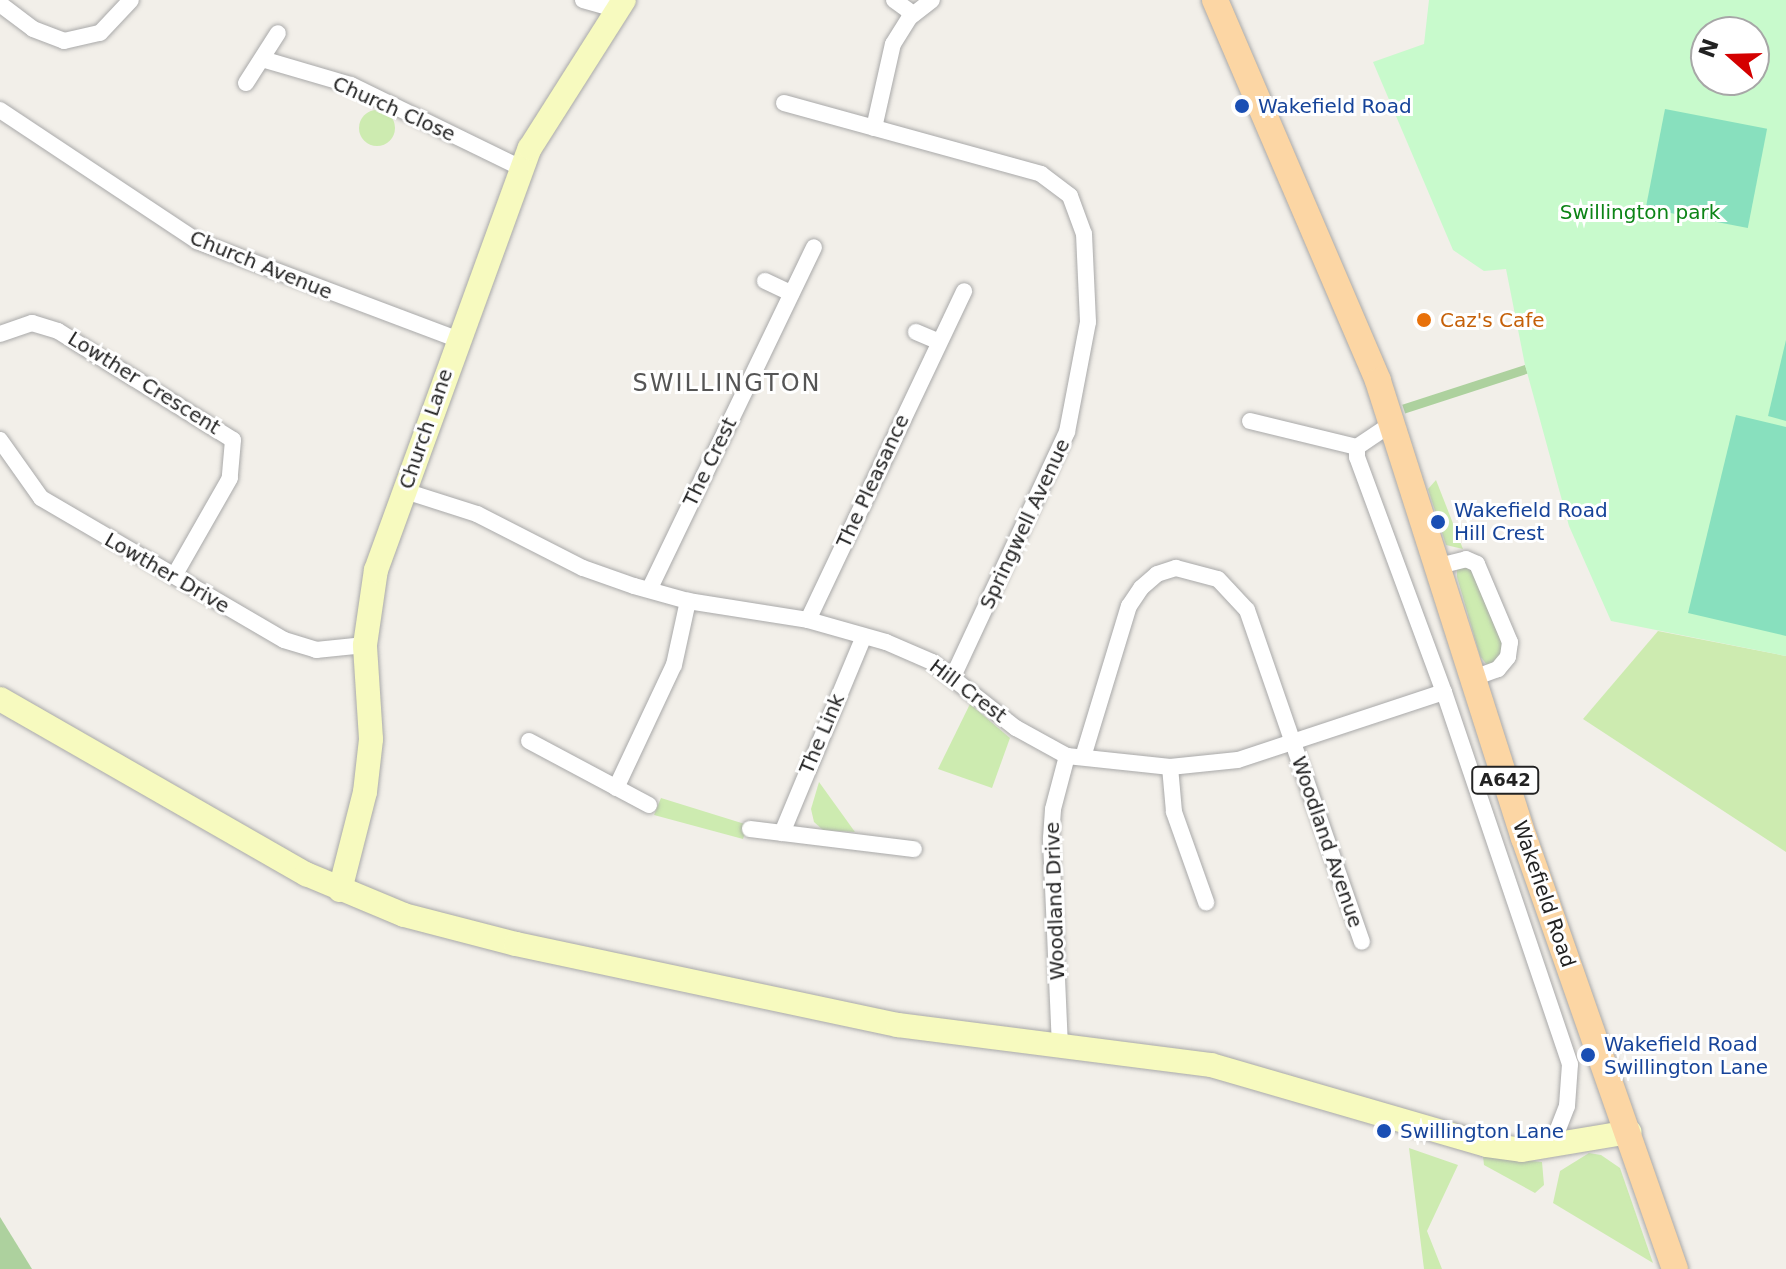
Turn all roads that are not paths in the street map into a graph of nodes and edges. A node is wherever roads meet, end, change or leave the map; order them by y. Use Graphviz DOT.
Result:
graph roads {
  1 [pos="131,0"];
  2 [pos="583,0"];
  3 [pos="894,0"];
  4 [pos="932,0"];
  5 [pos="1215,0"];
  6 [pos="0,4"];
  7 [pos="621,5"];
  8 [pos="913,14"];
  9 [pos="278,33"];
  10 [pos="262,59"];
  11 [pos="246,83"];
  12 [pos="784,103"];
  13 [pos="0,110"];
  14 [pos="874,128"];
  15 [pos="521,168"];
  16 [pos="814,247"];
  17 [pos="765,281"];
  18 [pos="964,291"];
  19 [pos="791,293"];
  20 [pos="916,332"];
  21 [pos="0,334"];
  22 [pos="457,339"];
  23 [pos="939,342"];
  24 [pos="1250,421"];
  25 [pos="1390,425"];
  26 [pos="0,440"];
  27 [pos="1357,447"];
  28 [pos="405,491"];
  29 [pos="1435,567"];
  30 [pos="174,576"];
  31 [pos="650,588"];
  32 [pos="688,601"];
  33 [pos="808,620"];
  34 [pos="864,636"];
  35 [pos="365,645"];
  36 [pos="953,676"];
  37 [pos="1471,679"];
  38 [pos="1444,692"];
  39 [pos="0,699"];
  40 [pos="529,741"];
  41 [pos="1292,741"];
  42 [pos="1075,757"];
  43 [pos="1170,767"];
  44 [pos="616,788"];
  45 [pos="649,805"];
  46 [pos="750,829"];
  47 [pos="782,833"];
  48 [pos="914,849"];
  49 [pos="340,890"];
  50 [pos="1206,902"];
  51 [pos="1362,942"];
  52 [pos="1060,1047"];
  53 [pos="1629,1132"];
  54 [pos="1551,1147"];
  55 [pos="1675,1269"];
  1 -- 6 [label="street"];
  2 -- 7 [label="street"];
  3 -- 8 [label="street"];
  4 -- 8 [label="street"];
  5 -- 25 [label="main road, Wakefield Road / A642"];
  7 -- 15 [label="street, Church Lane"];
  8 -- 14 [label="street"];
  9 -- 10 [label="street"];
  10 -- 11 [label="street"];
  10 -- 15 [label="street, Church Close"];
  12 -- 14 [label="street, Springwell Avenue"];
  13 -- 22 [label="street, Church Avenue"];
  14 -- 36 [label="street, Springwell Avenue"];
  15 -- 22 [label="street, Church Lane"];
  16 -- 19 [label="street, The Crest"];
  17 -- 19 [label="street"];
  18 -- 23 [label="street, The Pleasance"];
  19 -- 31 [label="street, The Crest"];
  20 -- 23 [label="street"];
  21 -- 30 [label="street, Lowther Crescent"];
  22 -- 28 [label="street, Church Lane"];
  23 -- 33 [label="street, The Pleasance"];
  24 -- 27 [label="street"];
  25 -- 27 [label="street"];
  25 -- 29 [label="main road, Wakefield Road / A642"];
  26 -- 30 [label="street, Lowther Drive"];
  27 -- 38 [label="street, Wakefield Road"];
  28 -- 31 [label="street, Hill Crest"];
  28 -- 35 [label="street, Church Lane"];
  29 -- 37 [label="main road, Wakefield Road / A642"];
  29 -- 37 [label="street"];
  30 -- 35 [label="street, Lowther Drive"];
  31 -- 32 [label="street, Hill Crest"];
  32 -- 33 [label="street, Hill Crest"];
  32 -- 44 [label="street"];
  33 -- 34 [label="street, Hill Crest"];
  34 -- 36 [label="street, Hill Crest"];
  34 -- 47 [label="street, The Link"];
  35 -- 49 [label="street, Church Lane"];
  36 -- 42 [label="street, Hill Crest"];
  37 -- 53 [label="main road, Wakefield Road / A642"];
  38 -- 41 [label="street, Hill Crest"];
  38 -- 54 [label="street, Wakefield Road"];
  39 -- 49 [label="street"];
  40 -- 44 [label="street"];
  41 -- 42 [label="street, Woodland Avenue"];
  41 -- 43 [label="street, Hill Crest"];
  41 -- 51 [label="street, Woodland Avenue"];
  42 -- 43 [label="street, Hill Crest"];
  42 -- 52 [label="street, Woodland Drive"];
  43 -- 50 [label="street"];
  44 -- 45 [label="street"];
  46 -- 47 [label="street"];
  47 -- 48 [label="street"];
  49 -- 52 [label="street"];
  52 -- 54 [label="street"];
  53 -- 54 [label="street"];
  53 -- 55 [label="main road, Wakefield Road / A642"];
}
